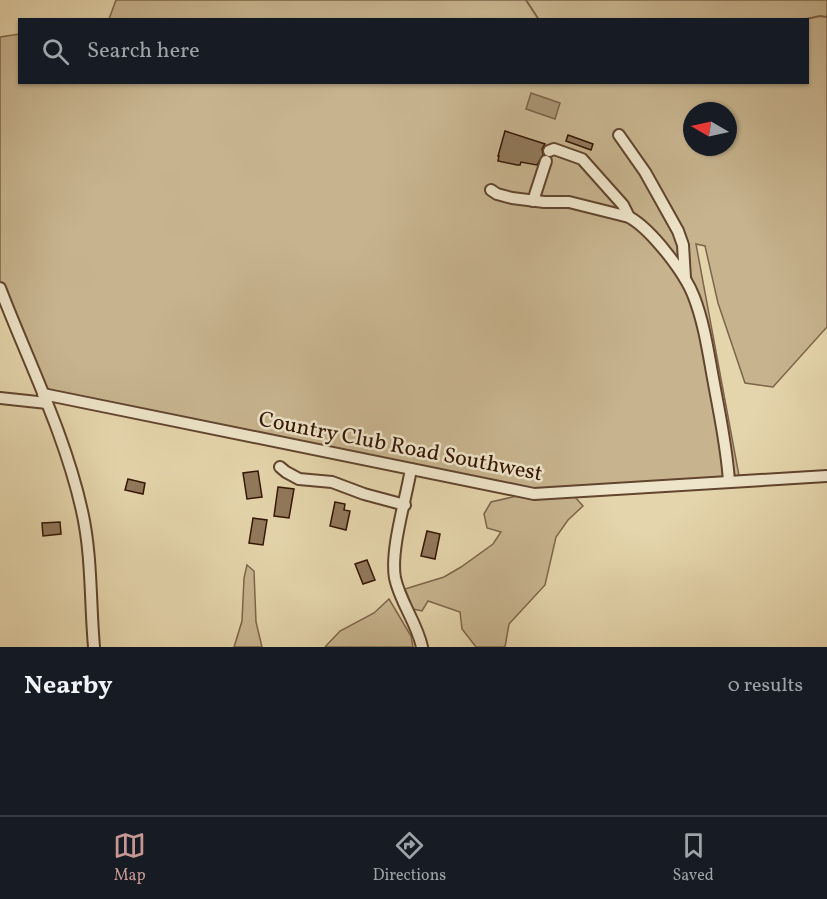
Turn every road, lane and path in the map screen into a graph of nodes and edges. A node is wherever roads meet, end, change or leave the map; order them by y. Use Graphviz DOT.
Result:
graph roads {
  1 [pos="619,135"];
  2 [pos="491,190"];
  3 [pos="533,201"];
  4 [pos="629,217"];
  5 [pos="685,278"];
  6 [pos="1,294"];
  7 [pos="0,398"];
  8 [pos="45,398"];
  9 [pos="280,467"];
  10 [pos="411,469"];
  11 [pos="827,476"];
  12 [pos="729,482"];
  13 [pos="405,505"];
  14 [pos="94,647"];
  15 [pos="422,647"];
  1 -- 5 [label="street"];
  2 -- 3 [label="street"];
  3 -- 4 [label="street"];
  3 -- 4 [label="street"];
  4 -- 5 [label="street"];
  5 -- 12 [label="street"];
  6 -- 8 [label="street"];
  7 -- 8 [label="street, Country Club Road Southwest"];
  8 -- 10 [label="street, Country Club Road Southwest"];
  8 -- 14 [label="street"];
  9 -- 13 [label="street"];
  10 -- 12 [label="street, Country Club Road Southwest"];
  10 -- 13 [label="street"];
  11 -- 12 [label="street, Country Club Road Southwest"];
  13 -- 15 [label="street"];
}
